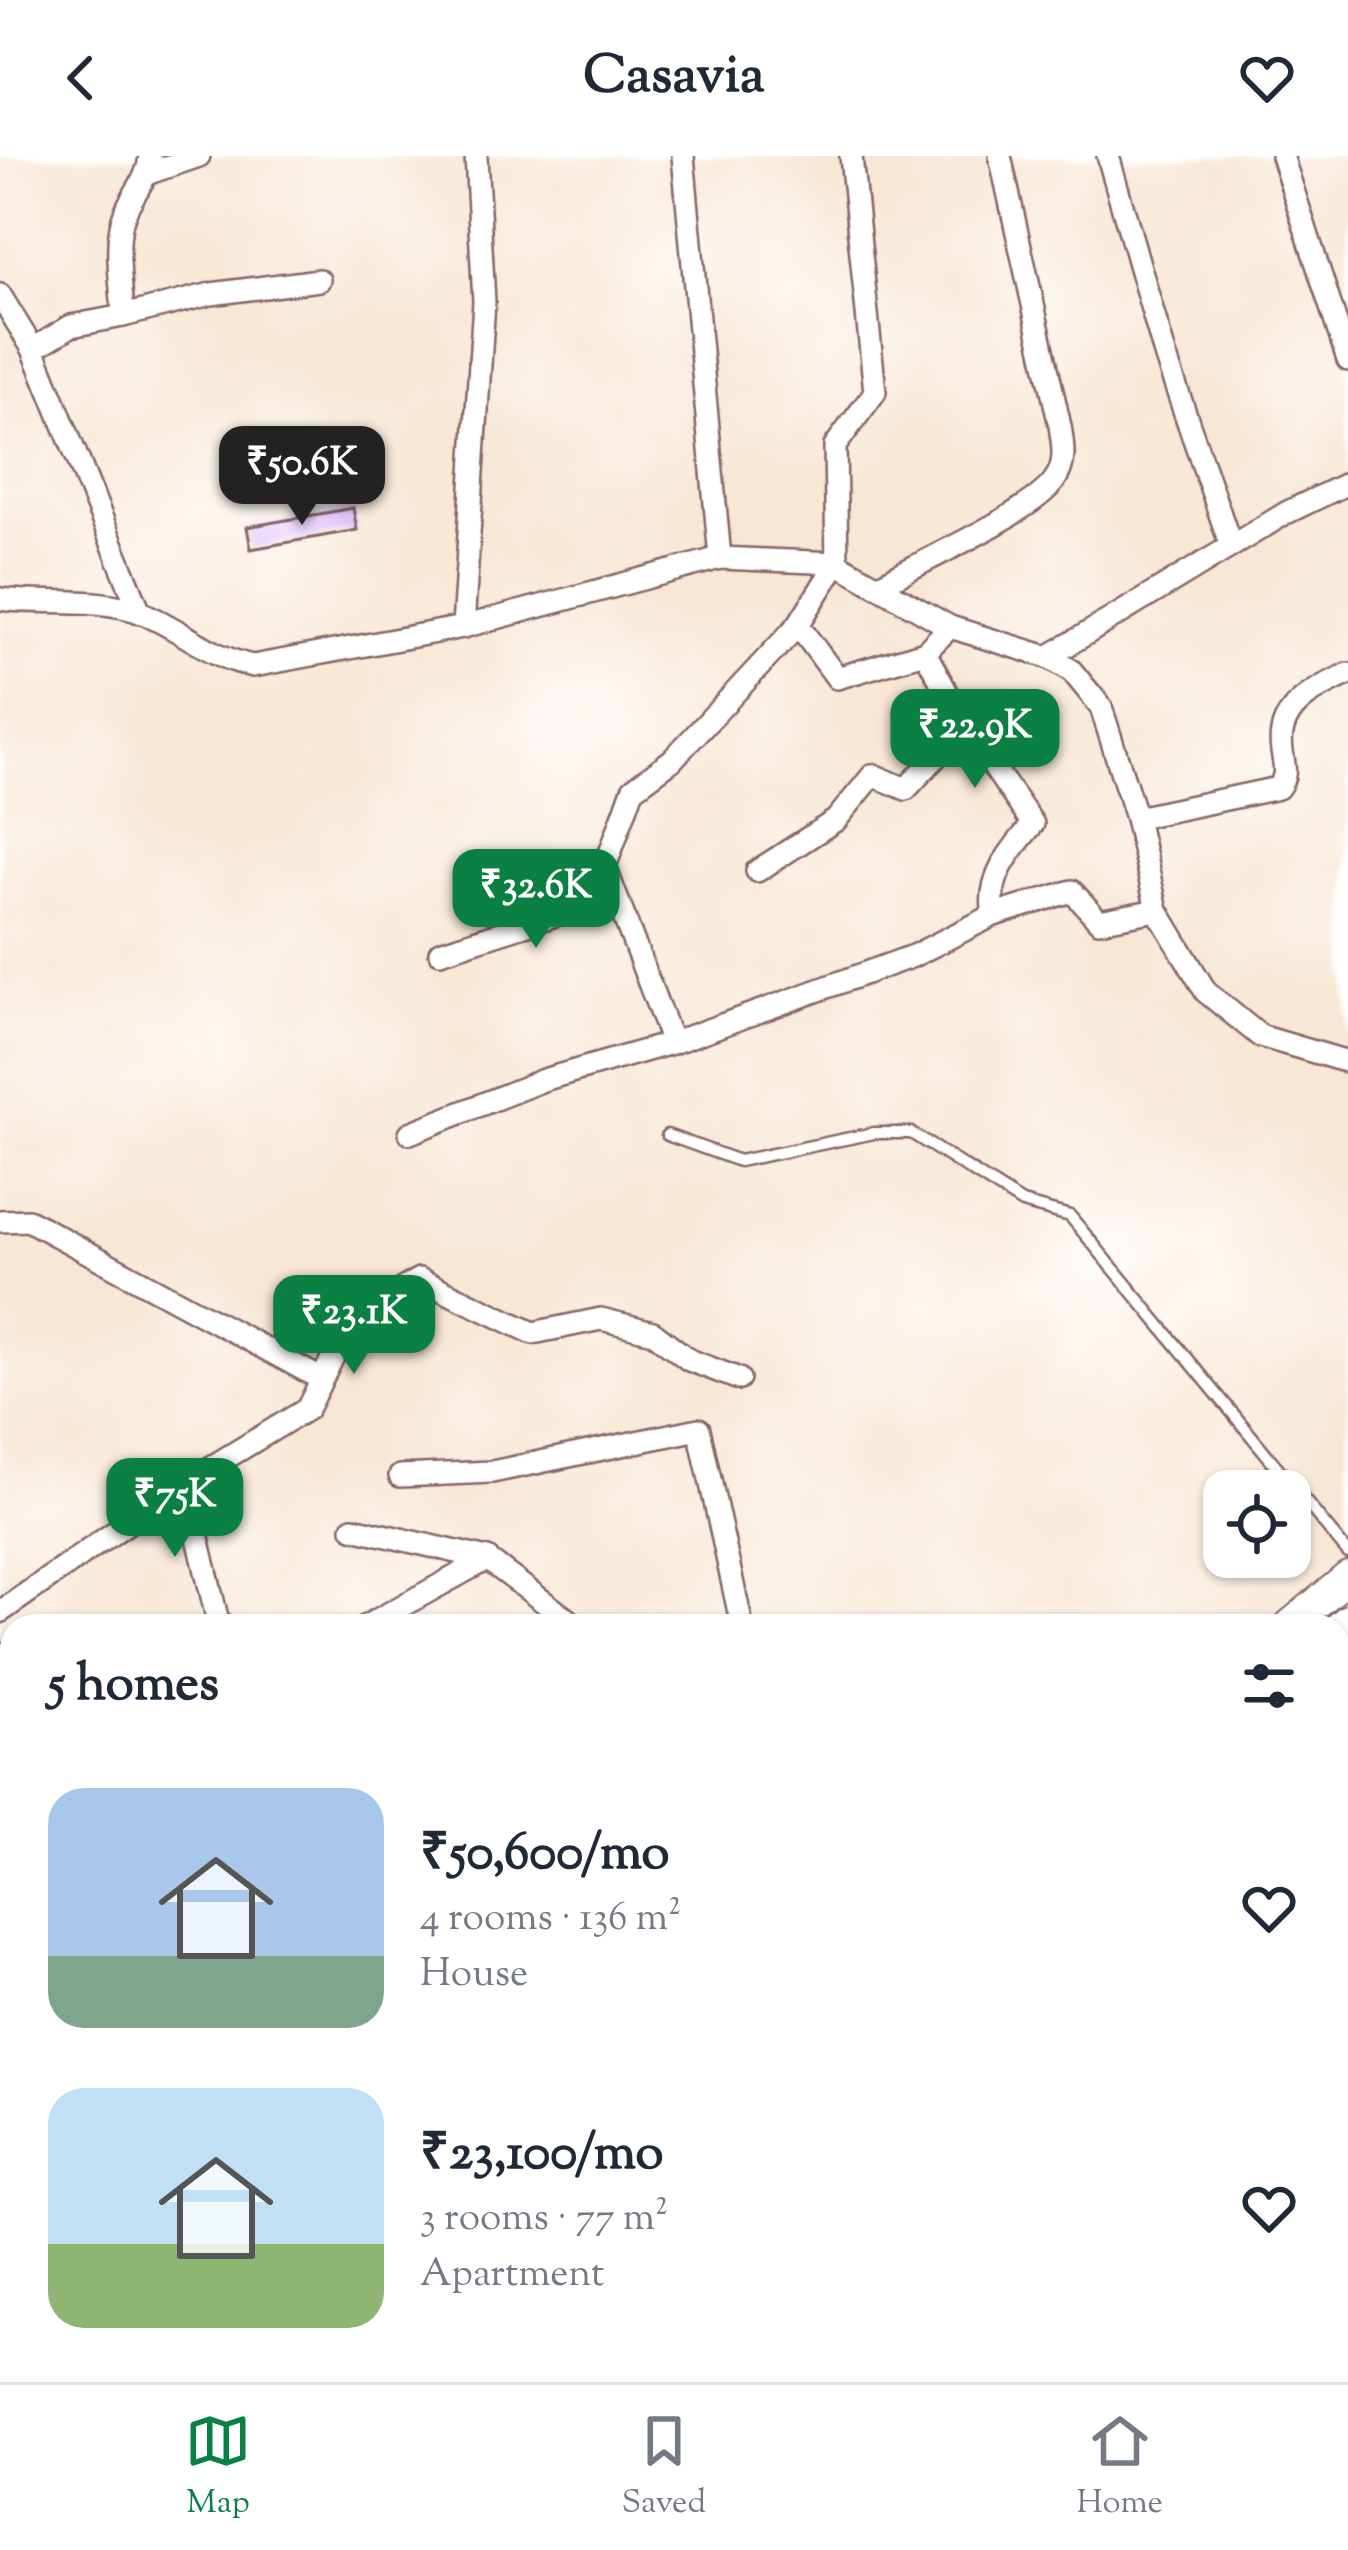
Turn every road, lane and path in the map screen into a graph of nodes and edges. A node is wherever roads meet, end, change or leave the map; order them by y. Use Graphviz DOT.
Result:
graph roads {
  1 [pos="199,156"];
  2 [pos="476,156"];
  3 [pos="683,156"];
  4 [pos="851,156"];
  5 [pos="1000,156"];
  6 [pos="1108,156"];
  7 [pos="1282,156"];
  8 [pos="150,164"];
  9 [pos="319,280"];
  10 [pos="0,295"];
  11 [pos="123,316"];
  12 [pos="33,349"];
  13 [pos="1348,360"];
  14 [pos="1348,483"];
  15 [pos="1231,546"];
  16 [pos="720,558"];
  17 [pos="837,563"];
  18 [pos="881,584"];
  19 [pos="0,599"];
  20 [pos="140,612"];
  21 [pos="798,625"];
  22 [pos="464,627"];
  23 [pos="950,627"];
  24 [pos="925,652"];
  25 [pos="1048,657"];
  26 [pos="1348,674"];
  27 [pos="965,726"];
  28 [pos="1136,818"];
  29 [pos="757,871"];
  30 [pos="615,896"];
  31 [pos="1156,910"];
  32 [pos="994,915"];
  33 [pos="440,952"];
  34 [pos="672,1043"];
  35 [pos="1348,1062"];
  36 [pos="410,1133"];
  37 [pos="667,1135"];
  38 [pos="0,1221"];
  39 [pos="739,1378"];
  40 [pos="321,1379"];
  41 [pos="400,1476"];
  42 [pos="185,1483"];
  43 [pos="353,1528"];
  44 [pos="1348,1553"];
  45 [pos="487,1559"];
  46 [pos="1348,1576"];
  47 [pos="0,1612"];
  48 [pos="216,1614"];
  49 [pos="388,1614"];
  50 [pos="560,1614"];
  51 [pos="739,1614"];
  52 [pos="1303,1614"];
  1 -- 8 [label="street"];
  2 -- 22 [label="street"];
  3 -- 16 [label="street"];
  4 -- 17 [label="street"];
  5 -- 18 [label="street"];
  6 -- 15 [label="street"];
  7 -- 13 [label="street"];
  8 -- 11 [label="street"];
  9 -- 11 [label="street"];
  10 -- 12 [label="street"];
  11 -- 12 [label="street"];
  12 -- 20 [label="street"];
  14 -- 15 [label="street"];
  15 -- 25 [label="street"];
  16 -- 17 [label="street"];
  16 -- 22 [label="street"];
  17 -- 18 [label="street"];
  17 -- 21 [label="street"];
  18 -- 23 [label="street"];
  19 -- 20 [label="street"];
  20 -- 22 [label="street"];
  21 -- 24 [label="street"];
  21 -- 30 [label="street"];
  23 -- 24 [label="street"];
  23 -- 25 [label="street"];
  24 -- 27 [label="street"];
  25 -- 28 [label="street"];
  26 -- 28 [label="street"];
  27 -- 29 [label="street"];
  27 -- 32 [label="street"];
  28 -- 31 [label="street"];
  30 -- 33 [label="street"];
  30 -- 34 [label="street"];
  31 -- 32 [label="street"];
  31 -- 35 [label="street"];
  32 -- 34 [label="street"];
  34 -- 36 [label="street"];
  37 -- 44 [label="lane"];
  38 -- 40 [label="street"];
  39 -- 40 [label="street"];
  40 -- 42 [label="street"];
  41 -- 51 [label="street"];
  42 -- 47 [label="street"];
  42 -- 48 [label="street"];
  43 -- 45 [label="street"];
  45 -- 49 [label="street"];
  45 -- 50 [label="street"];
  46 -- 52 [label="main road"];
}
